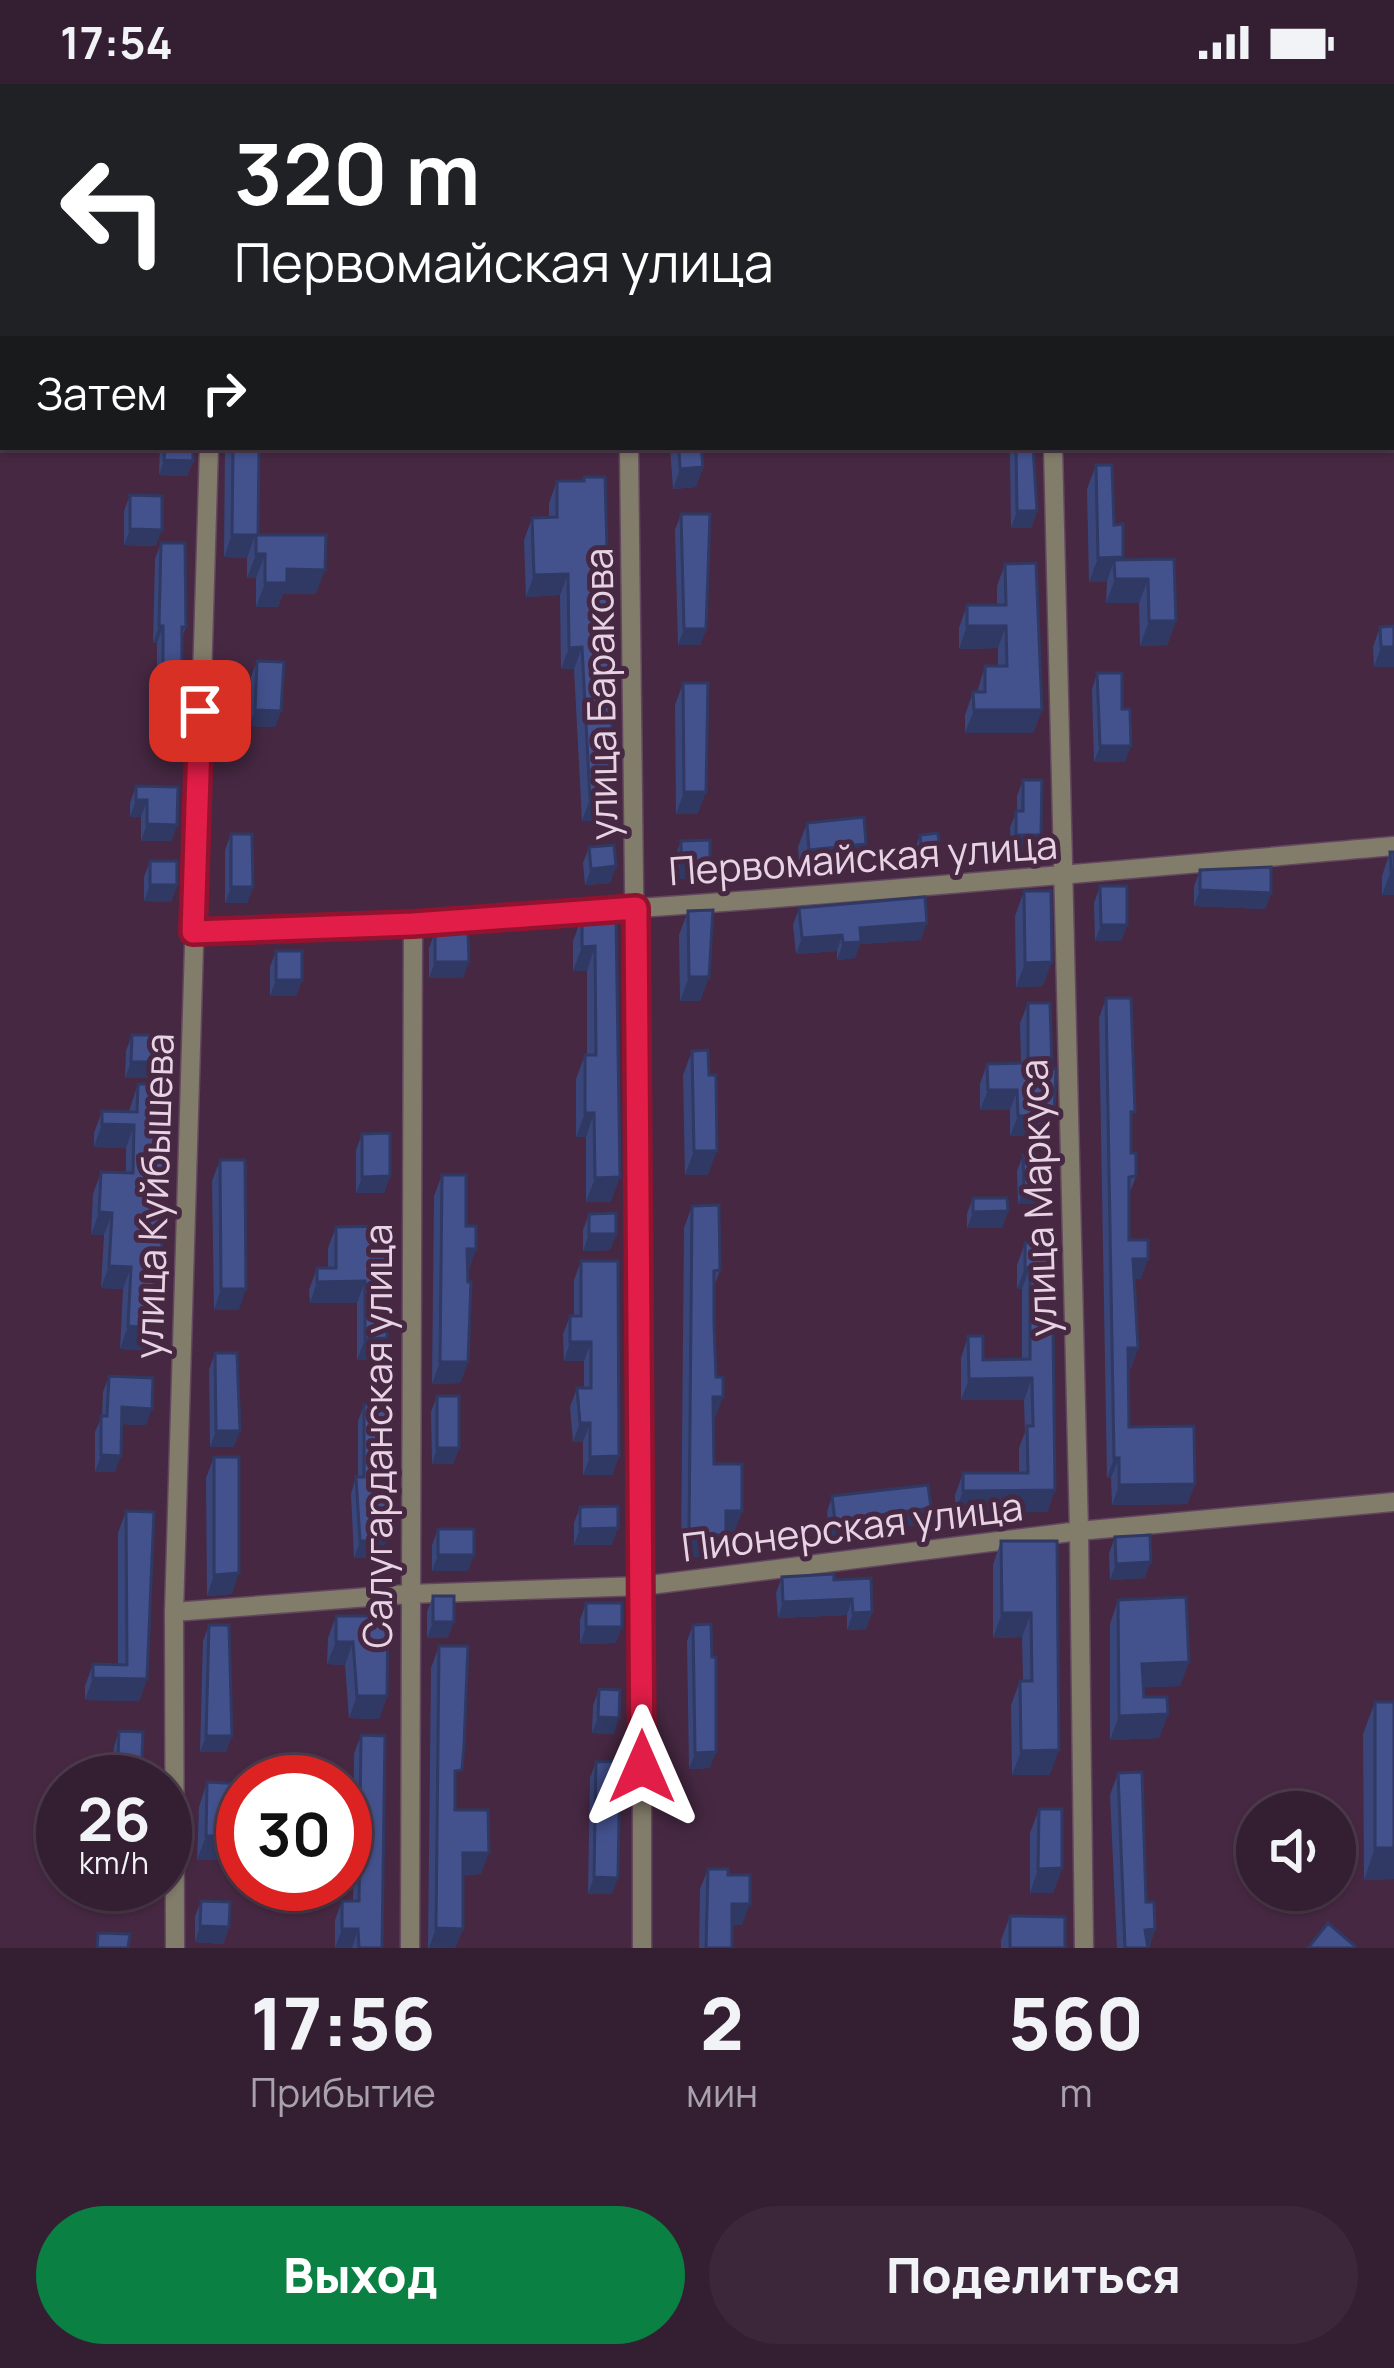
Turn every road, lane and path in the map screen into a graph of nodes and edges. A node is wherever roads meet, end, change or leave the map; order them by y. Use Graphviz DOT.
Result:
graph roads {
  1 [pos="208,450"];
  2 [pos="629,450"];
  3 [pos="1054,450"];
  4 [pos="1394,846"];
  5 [pos="1062,875"];
  6 [pos="636,908"];
  7 [pos="413,924"];
  8 [pos="193,932"];
  9 [pos="1394,1502"];
  10 [pos="1079,1531"];
  11 [pos="642,1586"];
  12 [pos="408,1594"];
  13 [pos="174,1612"];
  14 [pos="176,1948"];
  15 [pos="410,1948"];
  16 [pos="642,1948"];
  17 [pos="1084,1948"];
  1 -- 8 [label="street, улица Куйбышева"];
  2 -- 6 [label="street, улица Баракова"];
  3 -- 5 [label="street, улица Маркуса"];
  4 -- 5 [label="street, Первомайская улица"];
  5 -- 6 [label="street, Первомайская улица"];
  5 -- 10 [label="street, улица Маркуса"];
  6 -- 7 [label="street, Первомайская улица"];
  6 -- 11 [label="street, улица Баракова"];
  7 -- 8 [label="street, Первомайская улица"];
  7 -- 12 [label="street, Салугарданская улица"];
  8 -- 13 [label="street, улица Куйбышева"];
  9 -- 10 [label="street, Пионерская улица"];
  10 -- 11 [label="street, Пионерская улица"];
  10 -- 17 [label="street, улица Маркуса"];
  11 -- 12 [label="street, Пионерская улица"];
  11 -- 16 [label="street, улица Баракова"];
  12 -- 13 [label="street, Пионерская улица"];
  12 -- 15 [label="street, Салугарданская улица"];
  13 -- 14 [label="street, улица Куйбышева"];
}
